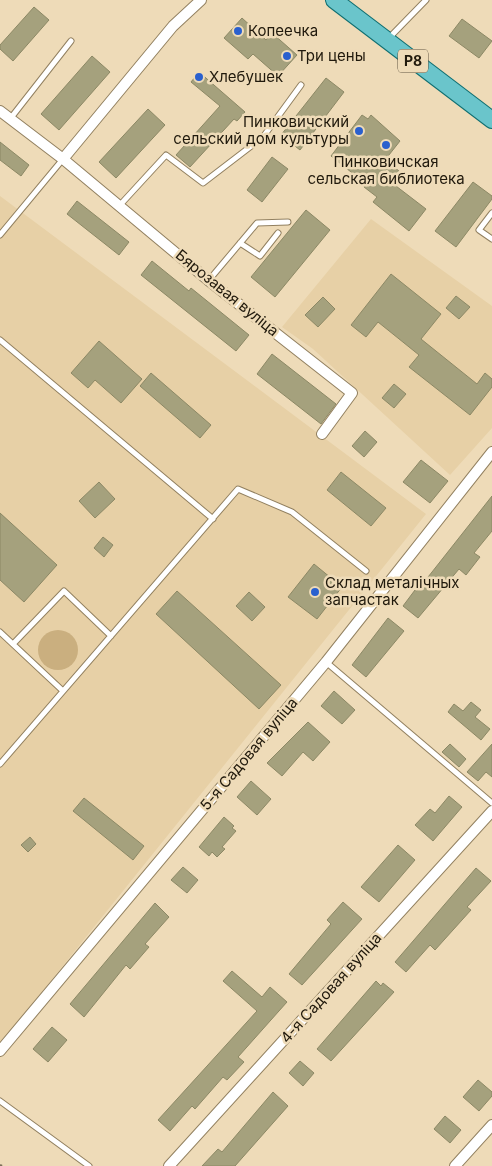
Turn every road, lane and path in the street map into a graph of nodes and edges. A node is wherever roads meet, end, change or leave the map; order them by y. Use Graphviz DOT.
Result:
graph roads {
  1 [pos="201,0"];
  2 [pos="334,0"];
  3 [pos="426,0"];
  4 [pos="386,41"];
  5 [pos="71,42"];
  6 [pos="301,85"];
  7 [pos="0,111"];
  8 [pos="10,119"];
  9 [pos="492,120"];
  10 [pos="64,159"];
  11 [pos="120,205"];
  12 [pos="492,213"];
  13 [pos="288,222"];
  14 [pos="278,233"];
  15 [pos="0,235"];
  16 [pos="492,239"];
  17 [pos="240,243"];
  18 [pos="208,280"];
  19 [pos="0,340"];
  20 [pos="322,434"];
  21 [pos="492,452"];
  22 [pos="213,519"];
  23 [pos="366,570"];
  24 [pos="0,632"];
  25 [pos="111,636"];
  26 [pos="13,644"];
  27 [pos="326,662"];
  28 [pos="63,691"];
  29 [pos="0,764"];
  30 [pos="492,803"];
  31 [pos="492,811"];
  32 [pos="0,1051"];
  33 [pos="0,1101"];
  34 [pos="492,1124"];
  35 [pos="88,1166"];
  36 [pos="169,1166"];
  37 [pos="455,1166"];
  1 -- 10 [label="street"];
  2 -- 4 [label="main road, Р8"];
  3 -- 4 [label="lane"];
  4 -- 9 [label="main road, Р8"];
  5 -- 8 [label="lane"];
  6 -- 11 [label="lane"];
  7 -- 8 [label="street, Бярозавая вуліца"];
  8 -- 10 [label="street, Бярозавая вуліца"];
  10 -- 11 [label="street, Бярозавая вуліца"];
  10 -- 15 [label="lane"];
  11 -- 18 [label="street, Бярозавая вуліца"];
  12 -- 16 [label="lane"];
  13 -- 17 [label="lane"];
  14 -- 17 [label="lane"];
  17 -- 18 [label="lane"];
  18 -- 20 [label="street, Бярозавая вуліца"];
  19 -- 22 [label="lane"];
  21 -- 27 [label="street, 5-я Садовая вуліца"];
  22 -- 23 [label="lane"];
  22 -- 25 [label="lane"];
  24 -- 26 [label="lane"];
  25 -- 26 [label="lane"];
  25 -- 28 [label="lane"];
  26 -- 28 [label="lane"];
  27 -- 30 [label="lane"];
  27 -- 32 [label="street, 5-я Садовая вуліца"];
  28 -- 29 [label="lane"];
  31 -- 36 [label="street, 4-я Садовая вуліца"];
  33 -- 35 [label="lane"];
  34 -- 37 [label="street"];
}
